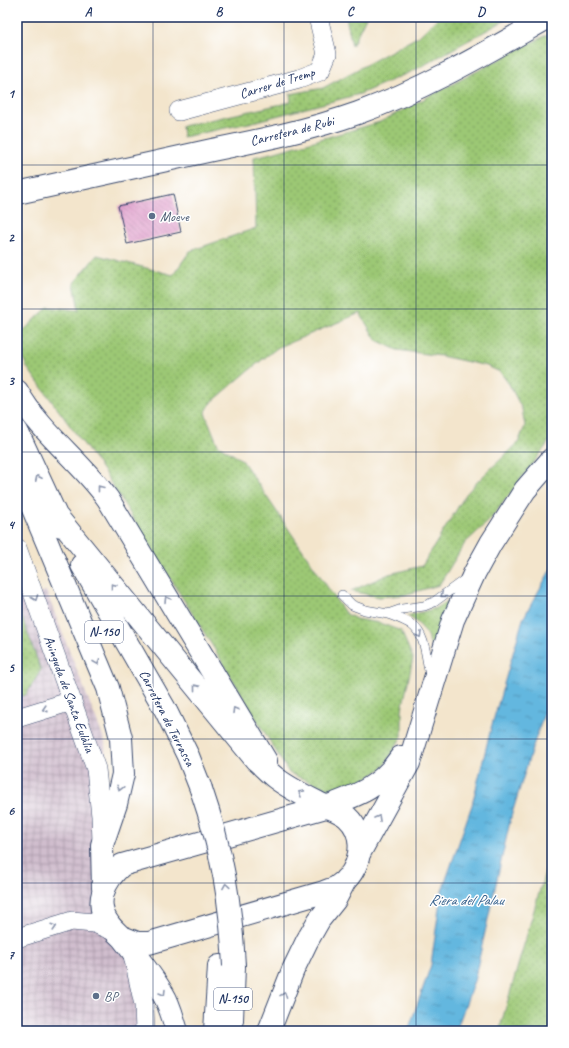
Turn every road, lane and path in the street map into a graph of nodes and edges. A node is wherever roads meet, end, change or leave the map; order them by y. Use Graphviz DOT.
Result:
graph roads {
  1 [pos="318,17"];
  2 [pos="549,17"];
  3 [pos="179,111"];
  4 [pos="17,193"];
  5 [pos="17,391"];
  6 [pos="17,431"];
  7 [pos="552,459"];
  8 [pos="17,471"];
  9 [pos="28,497"];
  10 [pos="54,513"];
  11 [pos="17,548"];
  12 [pos="474,572"];
  13 [pos="342,595"];
  14 [pos="388,614"];
  15 [pos="432,684"];
  16 [pos="72,701"];
  17 [pos="17,718"];
  18 [pos="418,733"];
  19 [pos="277,779"];
  20 [pos="194,792"];
  21 [pos="326,807"];
  22 [pos="102,844"];
  23 [pos="360,852"];
  24 [pos="346,879"];
  25 [pos="104,888"];
  26 [pos="17,938"];
  27 [pos="123,940"];
  28 [pos="226,966"];
  29 [pos="145,1031"];
  30 [pos="177,1031"];
  31 [pos="215,1031"];
  32 [pos="231,1031"];
  33 [pos="269,1031"];
  1 -- 3 [label="street, Carrer de Tremp"];
  2 -- 4 [label="main road, Carretera de Rubi"];
  19 -- 5 [label="main road, one-way"];
  10 -- 6 [label="main road, Carretera de Terrassa / N-150, one-way"];
  7 -- 12 [label="main road"];
  8 -- 9 [label="main road, Carretera de Terrassa / N-150"];
  9 -- 20 [label="main road, Carretera de Terrassa / N-150"];
  9 -- 22 [label="main road, one-way"];
  19 -- 10 [label="main road, one-way"];
  10 -- 20 [label="main road, Carretera de Terrassa / N-150"];
  11 -- 16 [label="street, Avinguda de Santa Eulàlia, one-way"];
  12 -- 14 [label="lane, one-way"];
  12 -- 15 [label="main road"];
  13 -- 14 [label="lane"];
  14 -- 15 [label="lane, one-way"];
  15 -- 18 [label="main road"];
  16 -- 17 [label="street, one-way"];
  16 -- 22 [label="street, Avinguda de Santa Eulàlia"];
  18 -- 21 [label="main road"];
  23 -- 18 [label="main road, one-way"];
  21 -- 19 [label="main road, one-way"];
  20 -- 28 [label="main road, Carretera de Terrassa / N-150, bridge"];
  21 -- 23 [label="main road"];
  21 -- 25 [label="main road"];
  22 -- 25 [label="main road"];
  23 -- 24 [label="main road"];
  24 -- 27 [label="main road"];
  33 -- 24 [label="main road, one-way"];
  25 -- 27 [label="main road"];
  26 -- 27 [label="street, one-way"];
  27 -- 29 [label="street"];
  27 -- 30 [label="main road, one-way"];
  28 -- 31 [label="main road, Carretera de Terrassa / N-150"];
  28 -- 32 [label="main road, Carretera de Terrassa / N-150"];
}
